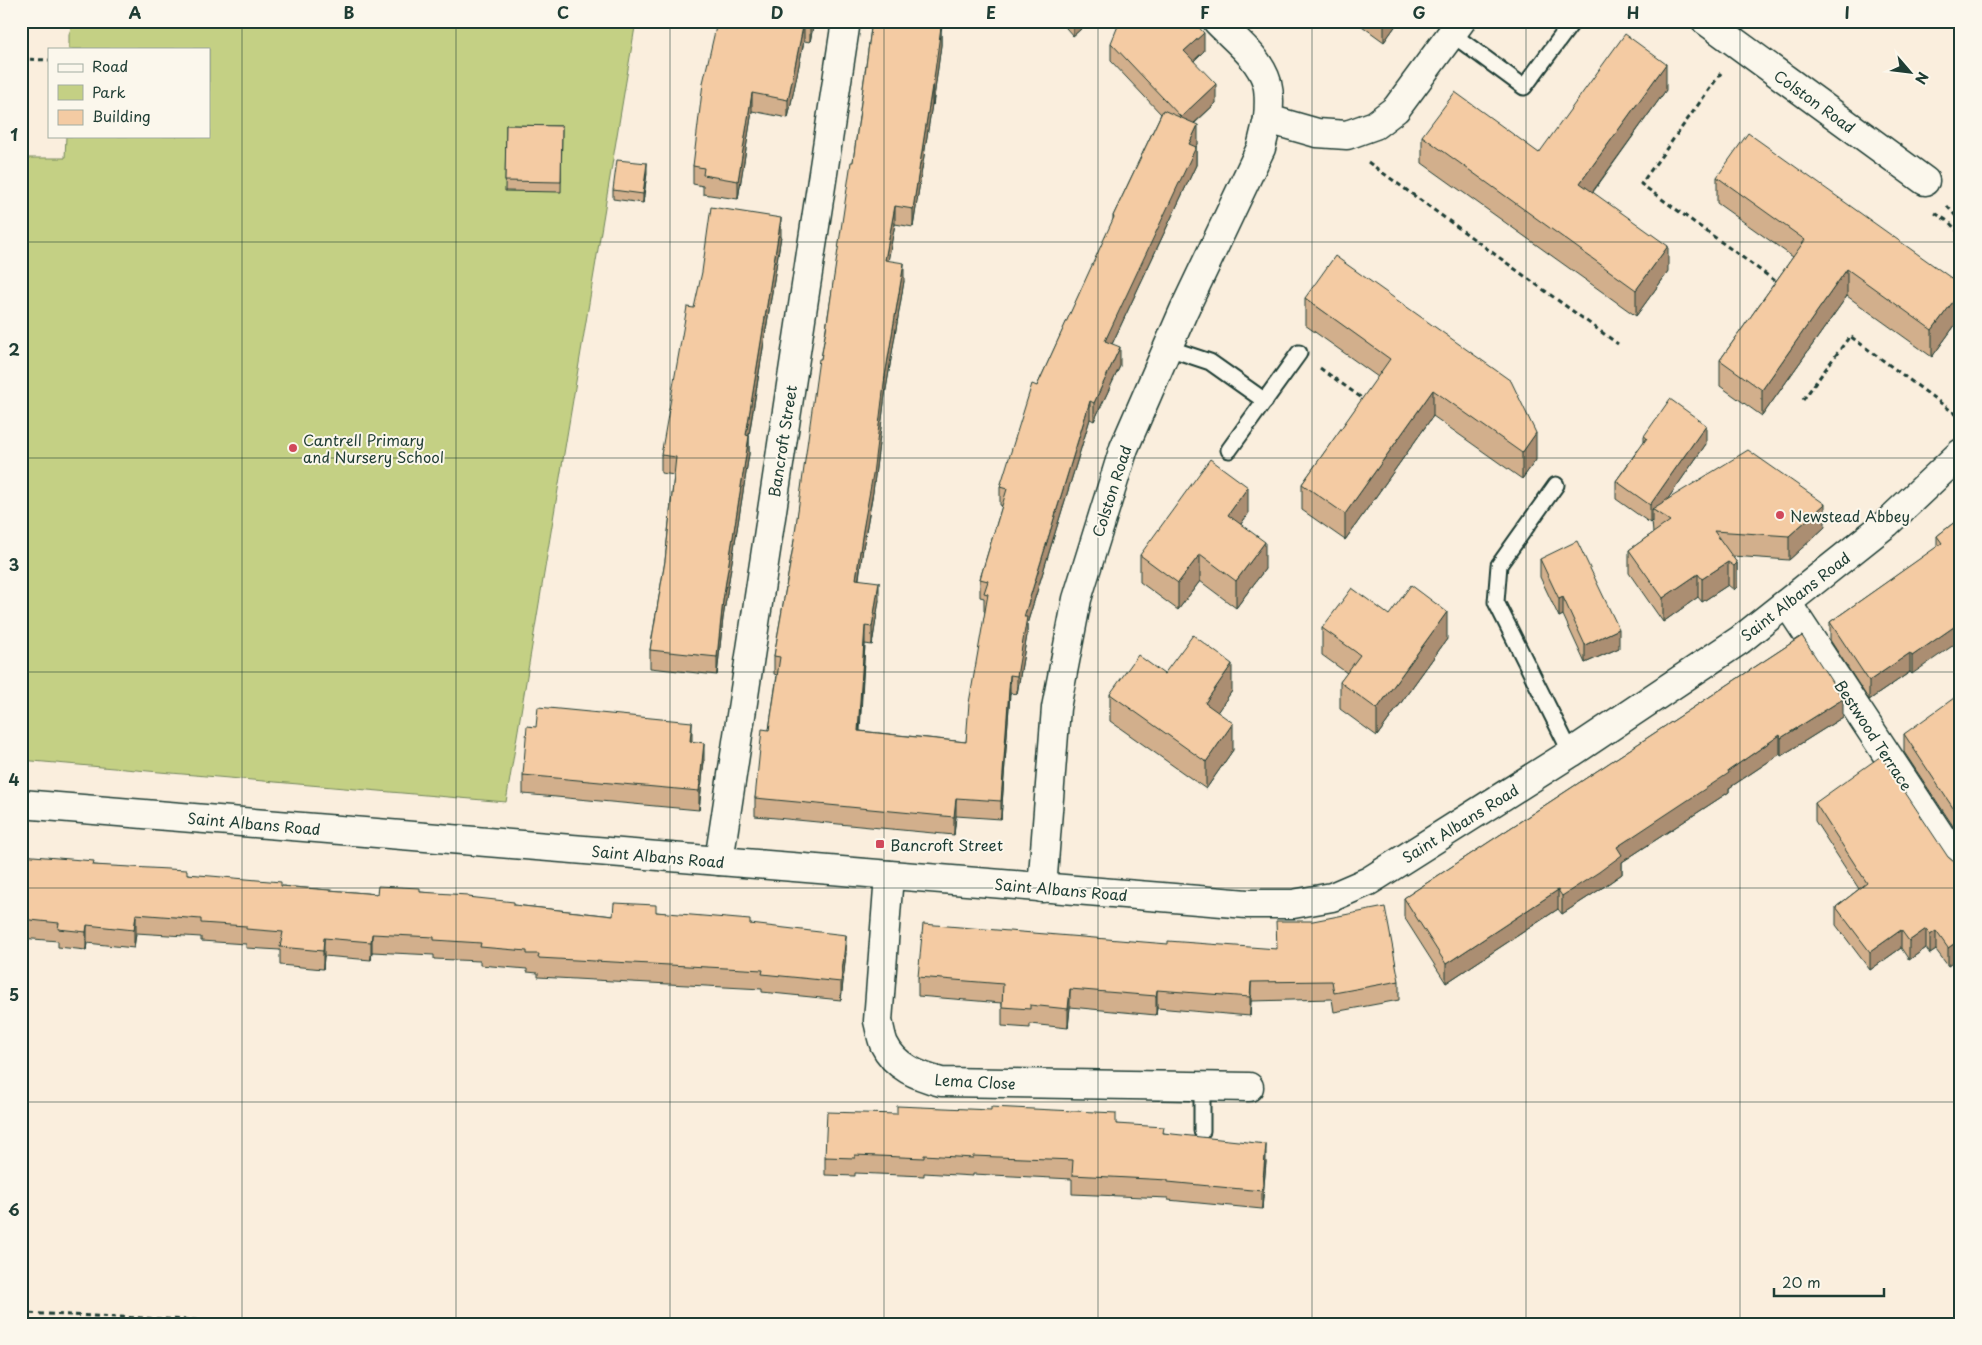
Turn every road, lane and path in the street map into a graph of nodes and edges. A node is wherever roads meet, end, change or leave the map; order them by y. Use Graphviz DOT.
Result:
graph roads {
  1 [pos="846,21"];
  2 [pos="1217,21"];
  3 [pos="1573,21"];
  4 [pos="1706,21"];
  5 [pos="1457,28"];
  6 [pos="21,59"];
  7 [pos="48,60"];
  8 [pos="1722,73"];
  9 [pos="1268,119"];
  10 [pos="1361,157"];
  11 [pos="1925,181"];
  12 [pos="1934,212"];
  13 [pos="1961,235"];
  14 [pos="1781,285"];
  15 [pos="1618,344"];
  16 [pos="1168,348"];
  17 [pos="1299,353"];
  18 [pos="1803,400"];
  19 [pos="1265,401"];
  20 [pos="1372,406"];
  21 [pos="1961,418"];
  22 [pos="1229,450"];
  23 [pos="1961,454"];
  24 [pos="1556,485"];
  25 [pos="1787,604"];
  26 [pos="1571,753"];
  27 [pos="21,804"];
  28 [pos="719,861"];
  29 [pos="1961,867"];
  30 [pos="889,875"];
  31 [pos="1042,888"];
  32 [pos="1202,1086"];
  33 [pos="1249,1088"];
  34 [pos="1202,1131"];
  35 [pos="21,1313"];
  36 [pos="288,1324"];
  1 -- 28 [label="street, Bancroft Street"];
  2 -- 9 [label="street, Colston Road"];
  3 -- 5 [label="lane"];
  4 -- 11 [label="street, Colston Road"];
  5 -- 9 [label="street"];
  6 -- 7 [label="path"];
  8 -- 14 [label="path"];
  9 -- 16 [label="street, Colston Road"];
  10 -- 15 [label="path"];
  12 -- 13 [label="path"];
  16 -- 19 [label="lane"];
  16 -- 31 [label="street, Colston Road"];
  17 -- 19 [label="lane"];
  17 -- 20 [label="path"];
  18 -- 21 [label="path"];
  19 -- 22 [label="lane"];
  23 -- 25 [label="street, Saint Albans Road"];
  24 -- 26 [label="lane"];
  25 -- 26 [label="street, Saint Albans Road"];
  25 -- 29 [label="street, Bestwood Terrace"];
  26 -- 31 [label="street, Saint Albans Road"];
  27 -- 28 [label="street, Saint Albans Road"];
  28 -- 30 [label="street, Saint Albans Road"];
  30 -- 31 [label="street, Saint Albans Road"];
  30 -- 32 [label="street, Lema Close"];
  32 -- 33 [label="street, Lema Close"];
  32 -- 34 [label="lane"];
  35 -- 36 [label="path"];
}
